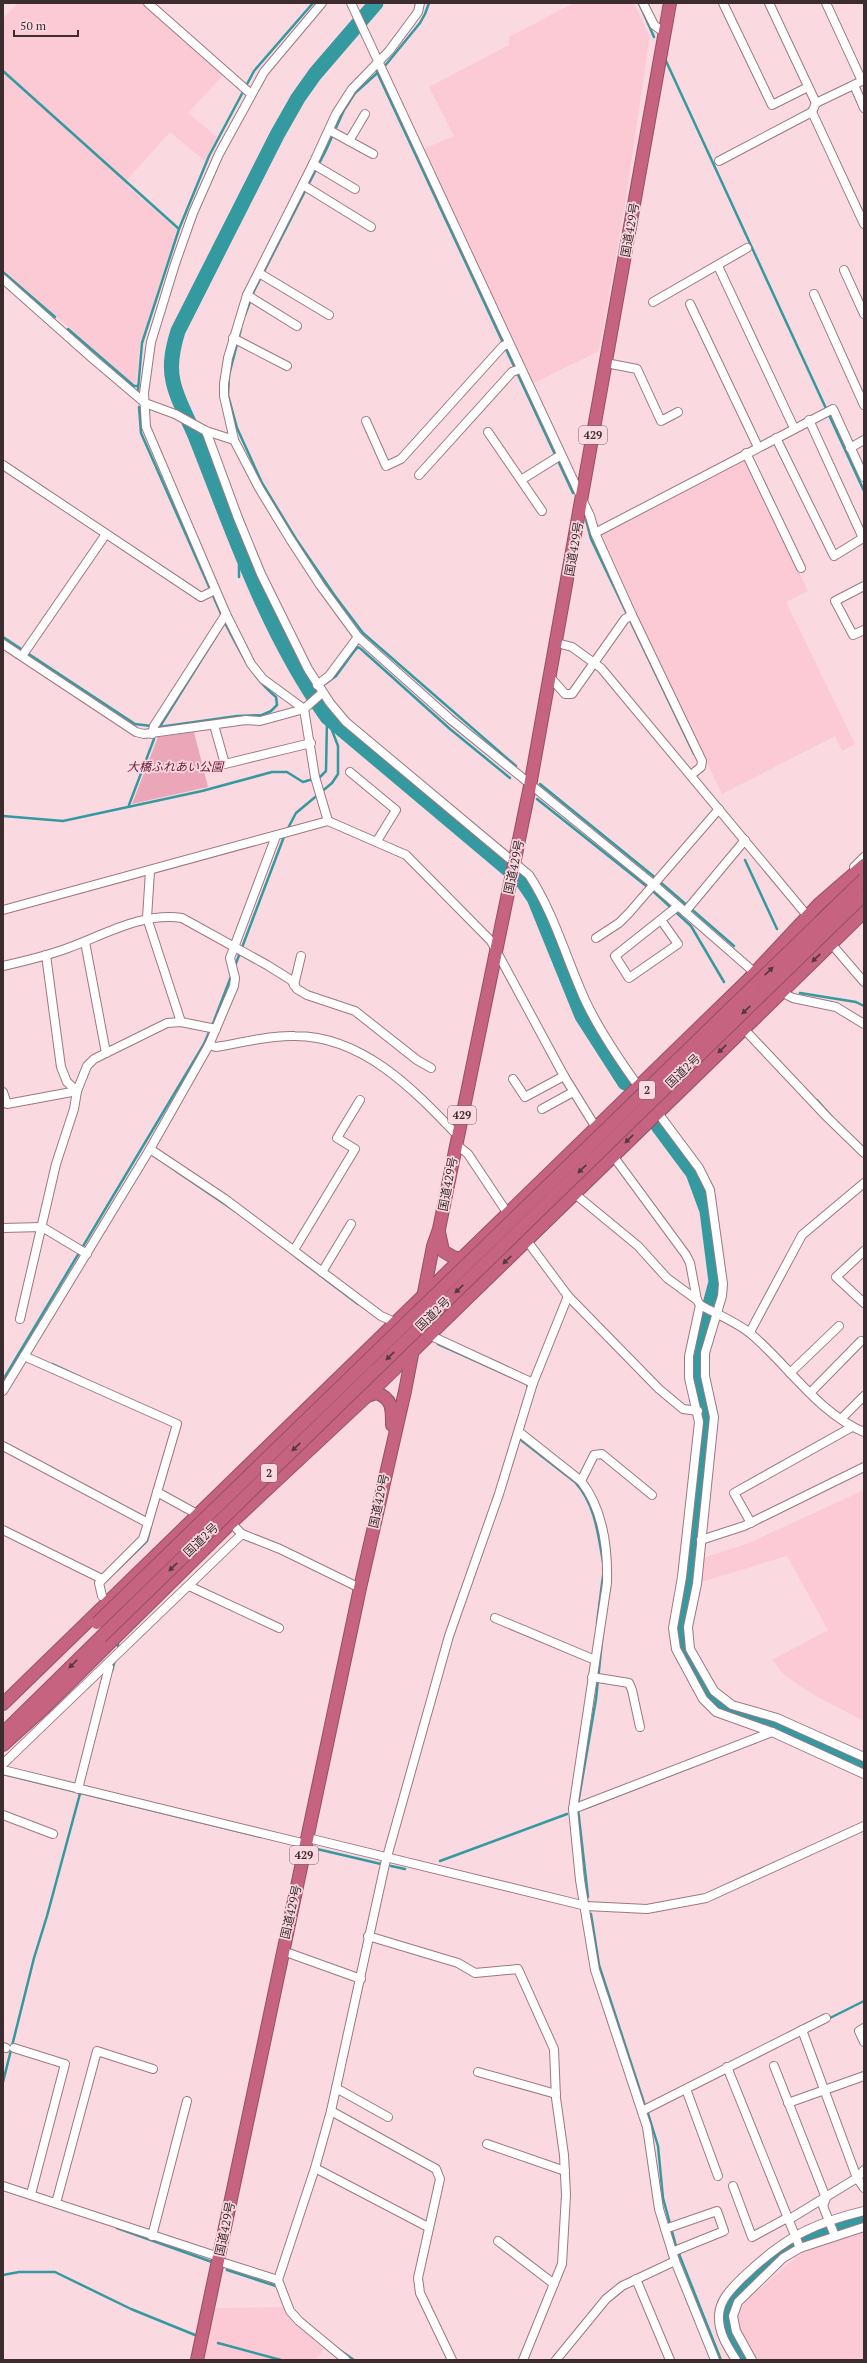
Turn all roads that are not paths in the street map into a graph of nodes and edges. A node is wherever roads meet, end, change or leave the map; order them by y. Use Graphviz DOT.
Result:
graph roads {
  1 [pos="148,3"];
  2 [pos="322,3"];
  3 [pos="351,3"];
  4 [pos="420,3"];
  5 [pos="643,3"];
  6 [pos="670,3"];
  7 [pos="724,3"];
  8 [pos="769,3"];
  9 [pos="826,3"];
  10 [pos="665,33"];
  11 [pos="380,67"];
  12 [pos="863,81"];
  13 [pos="854,85"];
  14 [pos="808,87"];
  15 [pos="247,91"];
  16 [pos="816,103"];
  17 [pos="864,108"];
  18 [pos="812,112"];
  19 [pos="365,114"];
  20 [pos="332,131"];
  21 [pos="349,140"];
  22 [pos="373,154"];
  23 [pos="719,161"];
  24 [pos="316,166"];
  25 [pos="306,187"];
  26 [pos="355,189"];
  27 [pos="864,224"];
  28 [pos="371,227"];
  29 [pos="747,248"];
  30 [pos="718,266"];
  31 [pos="844,270"];
  32 [pos="262,274"];
  33 [pos="3,279"];
  34 [pos="814,294"];
  35 [pos="250,297"];
  36 [pos="653,302"];
  37 [pos="690,304"];
  38 [pos="864,314"];
  39 [pos="329,315"];
  40 [pos="297,326"];
  41 [pos="237,339"];
  42 [pos="506,345"];
  43 [pos="606,363"];
  44 [pos="287,366"];
  45 [pos="518,370"];
  46 [pos="145,403"];
  47 [pos="864,405"];
  48 [pos="678,412"];
  49 [pos="810,420"];
  50 [pos="366,421"];
  51 [pos="794,428"];
  52 [pos="205,429"];
  53 [pos="488,432"];
  54 [pos="776,438"];
  55 [pos="234,440"];
  56 [pos="864,440"];
  57 [pos="758,447"];
  58 [pos="850,448"];
  59 [pos="746,453"];
  60 [pos="558,457"];
  61 [pos="3,464"];
  62 [pos="419,475"];
  63 [pos="864,477"];
  64 [pos="521,480"];
  65 [pos="582,501"];
  66 [pos="542,511"];
  67 [pos="595,533"];
  68 [pos="106,534"];
  69 [pos="801,568"];
  70 [pos="864,586"];
  71 [pos="212,592"];
  72 [pos="629,616"];
  73 [pos="224,617"];
  74 [pos="864,630"];
  75 [pos="358,637"];
  76 [pos="557,643"];
  77 [pos="3,644"];
  78 [pos="24,653"];
  79 [pos="595,663"];
  80 [pos="550,677"];
  81 [pos="319,690"];
  82 [pos="307,708"];
  83 [pos="214,725"];
  84 [pos="153,730"];
  85 [pos="311,743"];
  86 [pos="350,772"];
  87 [pos="691,775"];
  88 [pos="530,786"];
  89 [pos="719,808"];
  90 [pos="328,821"];
  91 [pos="279,835"];
  92 [pos="745,840"];
  93 [pos="376,841"];
  94 [pos="864,857"];
  95 [pos="514,864"];
  96 [pos="864,865"];
  97 [pos="150,871"];
  98 [pos="864,879"];
  99 [pos="653,884"];
  100 [pos="864,895"];
  101 [pos="819,904"];
  102 [pos="675,908"];
  103 [pos="688,909"];
  104 [pos="3,910"];
  105 [pos="864,912"];
  106 [pos="808,916"];
  107 [pos="147,918"];
  108 [pos="661,920"];
  109 [pos="596,938"];
  110 [pos="85,942"];
  111 [pos="831,943"];
  112 [pos="239,949"];
  113 [pos="497,949"];
  114 [pos="46,955"];
  115 [pos="301,956"];
  116 [pos="3,966"];
  117 [pos="754,972"];
  118 [pos="864,982"];
  119 [pos="294,985"];
  120 [pos="781,992"];
  121 [pos="182,1022"];
  122 [pos="864,1024"];
  123 [pos="213,1028"];
  124 [pos="744,1028"];
  125 [pos="209,1045"];
  126 [pos="106,1053"];
  127 [pos="431,1068"];
  128 [pos="564,1076"];
  129 [pos="513,1079"];
  130 [pos="639,1086"];
  131 [pos="76,1091"];
  132 [pos="3,1092"];
  133 [pos="574,1092"];
  134 [pos="360,1100"];
  135 [pos="542,1108"];
  136 [pos="657,1112"];
  137 [pos="596,1128"];
  138 [pos="456,1140"];
  139 [pos="150,1150"];
  140 [pos="864,1152"];
  141 [pos="613,1156"];
  142 [pos="864,1183"];
  143 [pos="575,1194"];
  144 [pos="508,1213"];
  145 [pos="351,1224"];
  146 [pos="42,1227"];
  147 [pos="3,1228"];
  148 [pos="439,1229"];
  149 [pos="526,1242"];
  150 [pos="294,1250"];
  151 [pos="83,1251"];
  152 [pos="864,1251"];
  153 [pos="461,1259"];
  154 [pos="322,1272"];
  155 [pos="424,1295"];
  156 [pos="568,1296"];
  157 [pos="864,1303"];
  158 [pos="701,1304"];
  159 [pos="714,1313"];
  160 [pos="419,1318"];
  161 [pos="20,1319"];
  162 [pos="396,1322"];
  163 [pos="439,1325"];
  164 [pos="839,1326"];
  165 [pos="750,1332"];
  166 [pos="429,1335"];
  167 [pos="379,1338"];
  168 [pos="415,1341"];
  169 [pos="862,1341"];
  170 [pos="24,1356"];
  171 [pos="790,1372"];
  172 [pos="533,1383"];
  173 [pos="3,1391"];
  174 [pos="810,1393"];
  175 [pos="367,1396"];
  176 [pos="864,1396"];
  177 [pos="307,1408"];
  178 [pos="704,1416"];
  179 [pos="841,1420"];
  180 [pos="852,1427"];
  181 [pos="330,1430"];
  182 [pos="519,1432"];
  183 [pos="864,1432"];
  184 [pos="394,1436"];
  185 [pos="3,1446"];
  186 [pos="864,1467"];
  187 [pos="581,1481"];
  188 [pos="159,1493"];
  189 [pos="652,1495"];
  190 [pos="197,1514"];
  191 [pos="231,1523"];
  192 [pos="751,1523"];
  193 [pos="148,1524"];
  194 [pos="3,1530"];
  195 [pos="242,1534"];
  196 [pos="701,1540"];
  197 [pos="102,1579"];
  198 [pos="189,1586"];
  199 [pos="360,1588"];
  200 [pos="102,1596"];
  201 [pos="495,1618"];
  202 [pos="279,1628"];
  203 [pos="595,1660"];
  204 [pos="108,1664"];
  205 [pos="596,1678"];
  206 [pos="3,1704"];
  207 [pos="3,1713"];
  208 [pos="640,1727"];
  209 [pos="772,1732"];
  210 [pos="3,1734"];
  211 [pos="3,1745"];
  212 [pos="864,1757"];
  213 [pos="3,1764"];
  214 [pos="3,1770"];
  215 [pos="864,1774"];
  216 [pos="80,1790"];
  217 [pos="576,1808"];
  218 [pos="3,1815"];
  219 [pos="864,1826"];
  220 [pos="53,1834"];
  221 [pos="307,1841"];
  222 [pos="387,1856"];
  223 [pos="586,1906"];
  224 [pos="368,1936"];
  225 [pos="283,1951"];
  226 [pos="361,1979"];
  227 [pos="826,2018"];
  228 [pos="864,2028"];
  229 [pos="803,2031"];
  230 [pos="864,2042"];
  231 [pos="8,2048"];
  232 [pos="774,2066"];
  233 [pos="153,2068"];
  234 [pos="727,2068"];
  235 [pos="478,2072"];
  236 [pos="864,2076"];
  237 [pos="336,2088"];
  238 [pos="686,2089"];
  239 [pos="825,2089"];
  240 [pos="556,2094"];
  241 [pos="187,2101"];
  242 [pos="788,2103"];
  243 [pos="331,2111"];
  244 [pos="642,2111"];
  245 [pos="388,2117"];
  246 [pos="487,2144"];
  247 [pos="315,2168"];
  248 [pos="864,2170"];
  249 [pos="565,2171"];
  250 [pos="718,2176"];
  251 [pos="857,2178"];
  252 [pos="3,2186"];
  253 [pos="733,2186"];
  254 [pos="864,2188"];
  255 [pos="31,2194"];
  256 [pos="826,2198"];
  257 [pos="56,2203"];
  258 [pos="864,2211"];
  259 [pos="788,2219"];
  260 [pos="864,2226"];
  261 [pos="428,2227"];
  262 [pos="669,2227"];
  263 [pos="832,2228"];
  264 [pos="152,2236"];
  265 [pos="498,2240"];
  266 [pos="797,2242"];
  267 [pos="672,2252"];
  268 [pos="219,2259"];
  269 [pos="675,2261"];
  270 [pos="636,2279"];
  271 [pos="278,2280"];
  272 [pos="554,2284"];
  273 [pos="197,2360"];
  274 [pos="346,2360"];
  275 [pos="452,2360"];
  276 [pos="523,2360"];
  277 [pos="556,2360"];
  278 [pos="670,2360"];
  279 [pos="716,2360"];
  280 [pos="736,2360"];
  281 [pos="752,2360"];
  1 -- 15 [label="street"];
  2 -- 15 [label="street"];
  3 -- 11 [label="street"];
  4 -- 11 [label="street"];
  5 -- 10 [label="street"];
  6 -- 10 [label="highway, 国道429号 / 429"];
  7 -- 14 [label="street"];
  8 -- 14 [label="street"];
  9 -- 12 [label="street"];
  10 -- 43 [label="highway, 国道429号 / 429"];
  11 -- 20 [label="street"];
  11 -- 42 [label="street"];
  12 -- 13 [label="street"];
  13 -- 16 [label="street"];
  13 -- 17 [label="street"];
  14 -- 16 [label="street"];
  15 -- 46 [label="street"];
  16 -- 18 [label="street"];
  18 -- 23 [label="street"];
  18 -- 27 [label="street"];
  19 -- 21 [label="street"];
  20 -- 21 [label="street"];
  20 -- 24 [label="street"];
  21 -- 22 [label="street"];
  24 -- 25 [label="street"];
  24 -- 26 [label="street"];
  25 -- 28 [label="street"];
  25 -- 32 [label="street"];
  29 -- 30 [label="street"];
  30 -- 36 [label="street"];
  30 -- 51 [label="street"];
  31 -- 38 [label="street"];
  32 -- 35 [label="street"];
  32 -- 39 [label="street"];
  33 -- 46 [label="street"];
  34 -- 47 [label="street"];
  35 -- 40 [label="street"];
  35 -- 41 [label="street"];
  37 -- 57 [label="street"];
  41 -- 44 [label="street"];
  41 -- 55 [label="street"];
  42 -- 45 [label="street"];
  42 -- 50 [label="street"];
  43 -- 48 [label="street"];
  43 -- 65 [label="highway, 国道429号 / 429"];
  45 -- 60 [label="street"];
  45 -- 62 [label="street"];
  46 -- 52 [label="street"];
  46 -- 71 [label="street"];
  49 -- 51 [label="street"];
  49 -- 54 [label="street"];
  49 -- 58 [label="street"];
  51 -- 54 [label="street"];
  52 -- 55 [label="street"];
  52 -- 81 [label="street"];
  53 -- 64 [label="street"];
  54 -- 57 [label="street"];
  55 -- 75 [label="street"];
  56 -- 58 [label="street"];
  57 -- 59 [label="street"];
  58 -- 63 [label="street"];
  59 -- 67 [label="street"];
  59 -- 69 [label="street"];
  60 -- 64 [label="street"];
  60 -- 65 [label="street"];
  61 -- 68 [label="street"];
  64 -- 66 [label="street"];
  65 -- 67 [label="street"];
  65 -- 76 [label="highway, 国道429号 / 429"];
  67 -- 72 [label="street"];
  68 -- 71 [label="street"];
  68 -- 78 [label="street"];
  70 -- 74 [label="street"];
  71 -- 73 [label="street"];
  72 -- 79 [label="street"];
  72 -- 87 [label="street"];
  73 -- 82 [label="street"];
  73 -- 84 [label="street"];
  75 -- 81 [label="street"];
  75 -- 88 [label="street"];
  76 -- 79 [label="street"];
  76 -- 80 [label="highway, 国道429号 / 429"];
  77 -- 78 [label="street"];
  78 -- 84 [label="street"];
  79 -- 80 [label="street"];
  79 -- 87 [label="street"];
  80 -- 88 [label="highway, 国道429号 / 429"];
  81 -- 82 [label="street"];
  81 -- 95 [label="street"];
  82 -- 83 [label="street"];
  82 -- 85 [label="street"];
  83 -- 84 [label="street"];
  83 -- 85 [label="street"];
  85 -- 90 [label="street"];
  86 -- 93 [label="street"];
  87 -- 89 [label="street"];
  88 -- 95 [label="highway, 国道429号 / 429"];
  88 -- 99 [label="street"];
  89 -- 92 [label="street"];
  89 -- 99 [label="street"];
  90 -- 91 [label="street"];
  90 -- 93 [label="street"];
  91 -- 97 [label="street"];
  91 -- 112 [label="street"];
  92 -- 103 [label="street"];
  92 -- 106 [label="street"];
  93 -- 113 [label="street"];
  94 -- 101 [label="street"];
  95 -- 113 [label="highway, 国道429号 / 429"];
  95 -- 130 [label="street"];
  96 -- 101 [label="highway"];
  97 -- 104 [label="street"];
  97 -- 107 [label="street"];
  207 -- 98 [label="highway, 国道2号 / 2, one-way, bridge"];
  99 -- 102 [label="street"];
  99 -- 109 [label="street"];
  100 -- 210 [label="highway, 国道2号 / 2, one-way, bridge"];
  101 -- 106 [label="highway"];
  102 -- 103 [label="street"];
  102 -- 108 [label="street"];
  103 -- 117 [label="street"];
  105 -- 111 [label="highway"];
  106 -- 111 [label="street"];
  106 -- 117 [label="highway"];
  107 -- 110 [label="street"];
  107 -- 112 [label="street"];
  107 -- 121 [label="street"];
  108 -- 108 [label="street"];
  110 -- 114 [label="street"];
  110 -- 126 [label="street"];
  111 -- 118 [label="street"];
  111 -- 120 [label="highway, one-way"];
  112 -- 119 [label="street"];
  112 -- 123 [label="street"];
  113 -- 128 [label="street"];
  113 -- 138 [label="highway, 国道429号 / 429"];
  114 -- 116 [label="street"];
  114 -- 131 [label="street"];
  115 -- 119 [label="street"];
  117 -- 130 [label="highway"];
  119 -- 127 [label="street"];
  120 -- 122 [label="street"];
  120 -- 124 [label="highway"];
  121 -- 123 [label="street"];
  121 -- 126 [label="street"];
  123 -- 125 [label="street"];
  124 -- 136 [label="highway, one-way"];
  124 -- 140 [label="street"];
  125 -- 138 [label="street"];
  125 -- 139 [label="street"];
  126 -- 131 [label="street"];
  128 -- 129 [label="street"];
  128 -- 133 [label="street"];
  130 -- 136 [label="street"];
  130 -- 137 [label="highway"];
  131 -- 132 [label="street"];
  131 -- 146 [label="street"];
  133 -- 135 [label="street"];
  133 -- 137 [label="street"];
  134 -- 150 [label="street"];
  136 -- 141 [label="highway, one-way"];
  136 -- 159 [label="street"];
  137 -- 141 [label="street"];
  137 -- 144 [label="highway"];
  138 -- 144 [label="street"];
  138 -- 148 [label="highway, 国道429号 / 429"];
  139 -- 150 [label="street"];
  139 -- 151 [label="street"];
  141 -- 143 [label="highway"];
  141 -- 158 [label="street"];
  142 -- 165 [label="street"];
  143 -- 149 [label="highway"];
  143 -- 158 [label="street"];
  144 -- 149 [label="street"];
  144 -- 153 [label="highway"];
  145 -- 154 [label="street"];
  146 -- 147 [label="street"];
  146 -- 151 [label="street"];
  146 -- 161 [label="street"];
  148 -- 153 [label="highway"];
  148 -- 155 [label="highway, 国道429号 / 429"];
  149 -- 156 [label="street"];
  149 -- 163 [label="highway, one-way"];
  150 -- 154 [label="street"];
  151 -- 170 [label="street"];
  152 -- 157 [label="street"];
  153 -- 155 [label="highway"];
  154 -- 162 [label="street"];
  155 -- 160 [label="highway, 国道429号 / 429"];
  155 -- 162 [label="highway"];
  156 -- 172 [label="street"];
  156 -- 178 [label="street"];
  158 -- 159 [label="street"];
  158 -- 178 [label="street"];
  159 -- 165 [label="street"];
  159 -- 178 [label="street"];
  160 -- 163 [label="highway"];
  160 -- 168 [label="highway, 国道429号 / 429"];
  162 -- 167 [label="highway"];
  162 -- 168 [label="street"];
  163 -- 166 [label="highway"];
  164 -- 171 [label="street"];
  165 -- 171 [label="street"];
  166 -- 168 [label="highway"];
  166 -- 168 [label="street"];
  166 -- 172 [label="street"];
  167 -- 168 [label="highway"];
  167 -- 177 [label="highway"];
  168 -- 175 [label="highway"];
  168 -- 184 [label="highway, 国道429号 / 429"];
  169 -- 174 [label="street"];
  170 -- 173 [label="street"];
  170 -- 188 [label="street"];
  171 -- 174 [label="street"];
  172 -- 182 [label="street"];
  174 -- 179 [label="street"];
  175 -- 181 [label="highway"];
  175 -- 184 [label="highway"];
  176 -- 179 [label="street"];
  177 -- 181 [label="street"];
  177 -- 190 [label="highway"];
  178 -- 196 [label="street"];
  178 -- 209 [label="street"];
  179 -- 180 [label="street"];
  180 -- 183 [label="street"];
  180 -- 192 [label="street"];
  181 -- 191 [label="highway"];
  182 -- 187 [label="street"];
  182 -- 222 [label="street"];
  184 -- 199 [label="highway, 国道429号 / 429"];
  185 -- 193 [label="street"];
  186 -- 192 [label="street"];
  187 -- 189 [label="street"];
  187 -- 203 [label="street"];
  188 -- 190 [label="street"];
  188 -- 193 [label="street"];
  190 -- 206 [label="highway"];
  191 -- 195 [label="street"];
  191 -- 211 [label="highway"];
  192 -- 196 [label="street"];
  193 -- 197 [label="street"];
  194 -- 197 [label="street"];
  195 -- 198 [label="street"];
  195 -- 199 [label="street"];
  196 -- 212 [label="street"];
  197 -- 200 [label="street"];
  198 -- 202 [label="street"];
  198 -- 204 [label="street"];
  199 -- 221 [label="highway, 国道429号 / 429"];
  201 -- 203 [label="street"];
  203 -- 205 [label="street"];
  204 -- 213 [label="street"];
  204 -- 216 [label="street"];
  205 -- 208 [label="street"];
  205 -- 217 [label="street"];
  209 -- 215 [label="street"];
  209 -- 217 [label="street"];
  214 -- 216 [label="street"];
  216 -- 221 [label="street"];
  217 -- 223 [label="street"];
  218 -- 220 [label="street"];
  219 -- 223 [label="street"];
  221 -- 222 [label="street"];
  221 -- 225 [label="highway, 国道429号 / 429"];
  222 -- 223 [label="street"];
  222 -- 224 [label="street"];
  223 -- 244 [label="street"];
  224 -- 226 [label="street"];
  224 -- 240 [label="street"];
  225 -- 226 [label="street"];
  225 -- 268 [label="highway, 国道429号 / 429"];
  226 -- 237 [label="street"];
  227 -- 229 [label="street"];
  228 -- 230 [label="street"];
  229 -- 234 [label="street"];
  229 -- 239 [label="street"];
  231 -- 255 [label="street"];
  232 -- 242 [label="street"];
  233 -- 257 [label="street"];
  234 -- 238 [label="street"];
  234 -- 259 [label="street"];
  235 -- 240 [label="street"];
  236 -- 239 [label="street"];
  237 -- 243 [label="street"];
  237 -- 245 [label="street"];
  238 -- 244 [label="street"];
  238 -- 250 [label="street"];
  239 -- 242 [label="street"];
  239 -- 251 [label="street"];
  240 -- 249 [label="street"];
  241 -- 264 [label="street"];
  242 -- 256 [label="street"];
  243 -- 247 [label="street"];
  243 -- 261 [label="street"];
  244 -- 262 [label="street"];
  246 -- 249 [label="street"];
  247 -- 261 [label="street"];
  247 -- 271 [label="street"];
  248 -- 251 [label="street"];
  249 -- 272 [label="street"];
  251 -- 254 [label="street"];
  251 -- 256 [label="street"];
  252 -- 255 [label="street"];
  253 -- 259 [label="street"];
  255 -- 257 [label="street"];
  256 -- 259 [label="street"];
  256 -- 263 [label="street"];
  257 -- 264 [label="street"];
  258 -- 263 [label="street"];
  259 -- 266 [label="street"];
  260 -- 263 [label="street"];
  261 -- 275 [label="street"];
  262 -- 267 [label="street"];
  262 -- 267 [label="street"];
  263 -- 266 [label="street"];
  263 -- 266 [label="street"];
  264 -- 268 [label="street"];
  265 -- 272 [label="street"];
  266 -- 280 [label="street"];
  266 -- 281 [label="street"];
  267 -- 269 [label="street"];
  268 -- 271 [label="street"];
  268 -- 273 [label="highway, 国道429号 / 429"];
  269 -- 270 [label="street"];
  269 -- 279 [label="street"];
  270 -- 277 [label="street"];
  270 -- 278 [label="street"];
  271 -- 274 [label="street"];
  272 -- 276 [label="street"];
}
